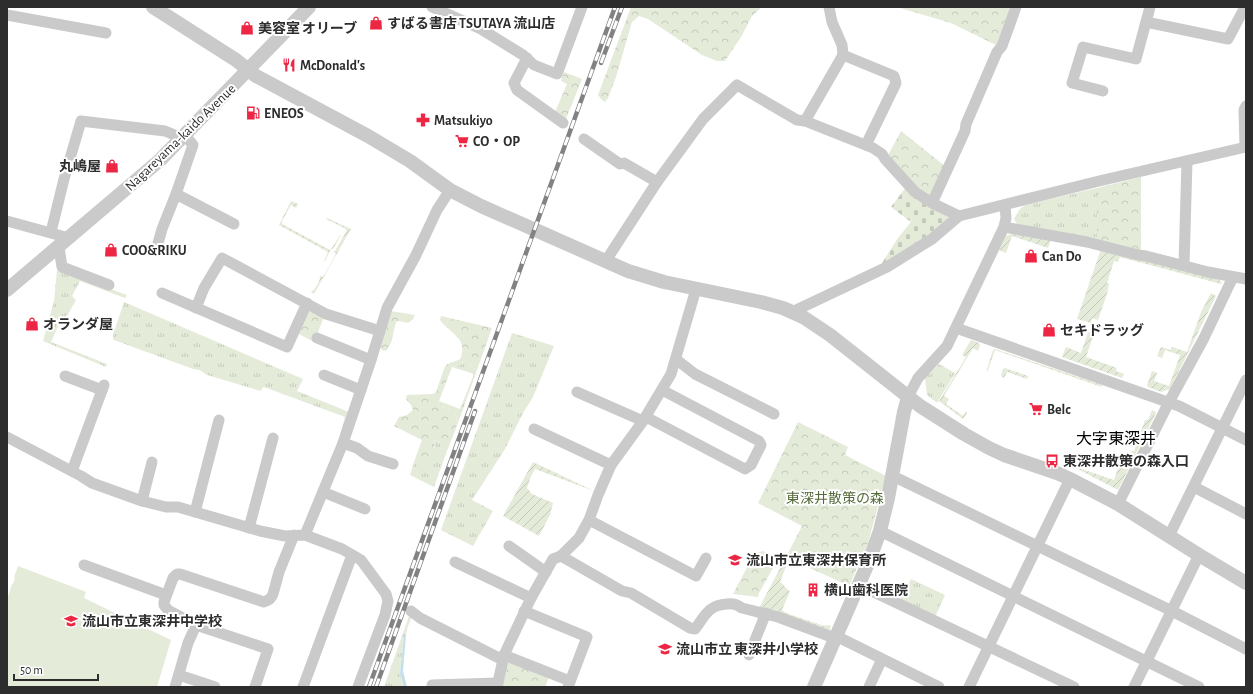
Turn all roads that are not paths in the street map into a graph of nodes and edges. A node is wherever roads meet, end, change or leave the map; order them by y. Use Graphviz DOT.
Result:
graph roads {
  1 [pos="153,7"];
  2 [pos="309,7"];
  3 [pos="432,7"];
  4 [pos="582,7"];
  5 [pos="829,7"];
  6 [pos="1016,7"];
  7 [pos="1150,7"];
  8 [pos="1245,7"];
  9 [pos="7,15"];
  10 [pos="1146,22"];
  11 [pos="106,33"];
  12 [pos="843,55"];
  13 [pos="527,58"];
  14 [pos="248,70"];
  15 [pos="1103,91"];
  16 [pos="1246,106"];
  17 [pos="805,121"];
  18 [pos="563,123"];
  19 [pos="184,137"];
  20 [pos="584,139"];
  21 [pos="866,145"];
  22 [pos="1245,147"];
  23 [pos="1186,161"];
  24 [pos="657,182"];
  25 [pos="450,190"];
  26 [pos="176,194"];
  27 [pos="932,203"];
  28 [pos="1005,205"];
  29 [pos="959,216"];
  30 [pos="7,221"];
  31 [pos="234,224"];
  32 [pos="1004,227"];
  33 [pos="51,232"];
  34 [pos="64,242"];
  35 [pos="157,248"];
  36 [pos="606,262"];
  37 [pos="1184,265"];
  38 [pos="1232,277"];
  39 [pos="1246,280"];
  40 [pos="109,285"];
  41 [pos="696,289"];
  42 [pos="7,290"];
  43 [pos="162,293"];
  44 [pos="307,303"];
  45 [pos="196,308"];
  46 [pos="792,312"];
  47 [pos="956,328"];
  48 [pos="380,332"];
  49 [pos="317,338"];
  50 [pos="372,360"];
  51 [pos="677,360"];
  52 [pos="324,375"];
  53 [pos="65,376"];
  54 [pos="1246,381"];
  55 [pos="361,390"];
  56 [pos="662,390"];
  57 [pos="577,392"];
  58 [pos="908,397"];
  59 [pos="1169,402"];
  60 [pos="774,414"];
  61 [pos="644,419"];
  62 [pos="219,420"];
  63 [pos="1222,428"];
  64 [pos="534,429"];
  65 [pos="7,438"];
  66 [pos="273,438"];
  67 [pos="1246,440"];
  68 [pos="342,443"];
  69 [pos="152,462"];
  70 [pos="393,464"];
  71 [pos="611,465"];
  72 [pos="72,472"];
  73 [pos="893,477"];
  74 [pos="1070,479"];
  75 [pos="1194,487"];
  76 [pos="323,492"];
  77 [pos="142,501"];
  78 [pos="1118,504"];
  79 [pos="365,509"];
  80 [pos="195,512"];
  81 [pos="1246,514"];
  82 [pos="589,520"];
  83 [pos="249,528"];
  84 [pos="880,531"];
  85 [pos="294,535"];
  86 [pos="305,535"];
  87 [pos="1169,536"];
  88 [pos="509,546"];
  89 [pos="1038,546"];
  90 [pos="352,555"];
  91 [pos="1199,555"];
  92 [pos="561,556"];
  93 [pos="706,558"];
  94 [pos="455,562"];
  95 [pos="84,565"];
  96 [pos="546,572"];
  97 [pos="1246,583"];
  98 [pos="859,585"];
  99 [pos="166,595"];
  100 [pos="1013,596"];
  101 [pos="530,598"];
  102 [pos="524,611"];
  103 [pos="1172,611"];
  104 [pos="412,612"];
  105 [pos="766,613"];
  106 [pos="196,625"];
  107 [pos="836,636"];
  108 [pos="989,646"];
  109 [pos="1246,649"];
  110 [pos="749,655"];
  111 [pos="503,657"];
  112 [pos="882,659"];
  113 [pos="1147,662"];
  114 [pos="178,675"];
  115 [pos="919,683"];
  116 [pos="569,684"];
  117 [pos="432,685"];
  118 [pos="498,685"];
  119 [pos="174,687"];
  120 [pos="215,687"];
  121 [pos="255,687"];
  122 [pos="303,687"];
  123 [pos="358,687"];
  124 [pos="814,687"];
  125 [pos="869,687"];
  126 [pos="939,687"];
  127 [pos="969,687"];
  128 [pos="1074,687"];
  129 [pos="1134,687"];
  130 [pos="1198,687"];
  1 -- 14 [label="street"];
  2 -- 14 [label="street, Nagareyama-kaido Avenue"];
  3 -- 13 [label="street"];
  4 -- 13 [label="street"];
  5 -- 12 [label="street"];
  6 -- 27 [label="street"];
  7 -- 10 [label="street"];
  8 -- 10 [label="street"];
  9 -- 11 [label="street"];
  10 -- 15 [label="street"];
  12 -- 17 [label="street"];
  12 -- 21 [label="street"];
  13 -- 18 [label="street"];
  14 -- 19 [label="street, Nagareyama-kaido Avenue"];
  14 -- 25 [label="street"];
  16 -- 22 [label="street"];
  17 -- 21 [label="street"];
  17 -- 24 [label="street"];
  19 -- 26 [label="street"];
  19 -- 33 [label="street"];
  19 -- 34 [label="street, Nagareyama-kaido Avenue"];
  20 -- 24 [label="street"];
  21 -- 27 [label="street"];
  22 -- 23 [label="street"];
  23 -- 28 [label="street"];
  23 -- 37 [label="street"];
  24 -- 36 [label="street"];
  25 -- 36 [label="street"];
  25 -- 48 [label="street"];
  26 -- 31 [label="street"];
  26 -- 35 [label="street"];
  27 -- 29 [label="street"];
  28 -- 29 [label="street"];
  28 -- 32 [label="street"];
  29 -- 46 [label="street"];
  30 -- 33 [label="street"];
  32 -- 37 [label="street"];
  32 -- 47 [label="street"];
  33 -- 34 [label="street"];
  34 -- 40 [label="street"];
  34 -- 42 [label="street, Nagareyama-kaido Avenue"];
  36 -- 41 [label="street"];
  37 -- 38 [label="street"];
  38 -- 39 [label="street"];
  38 -- 59 [label="street"];
  41 -- 46 [label="street"];
  41 -- 51 [label="street"];
  43 -- 45 [label="street"];
  44 -- 45 [label="street"];
  44 -- 45 [label="street"];
  44 -- 48 [label="street"];
  46 -- 58 [label="street"];
  47 -- 58 [label="street"];
  47 -- 59 [label="street"];
  48 -- 50 [label="street"];
  49 -- 50 [label="street"];
  50 -- 55 [label="street"];
  51 -- 56 [label="street"];
  51 -- 60 [label="street"];
  52 -- 55 [label="street"];
  53 -- 72 [label="street"];
  54 -- 63 [label="street"];
  55 -- 68 [label="street"];
  56 -- 61 [label="street"];
  56 -- 61 [label="street"];
  57 -- 61 [label="street"];
  58 -- 73 [label="street"];
  58 -- 74 [label="street"];
  59 -- 63 [label="street"];
  59 -- 78 [label="street"];
  61 -- 71 [label="street"];
  62 -- 80 [label="street"];
  63 -- 67 [label="street"];
  63 -- 75 [label="street"];
  64 -- 71 [label="street"];
  65 -- 72 [label="street"];
  66 -- 83 [label="street"];
  68 -- 70 [label="street"];
  68 -- 76 [label="street"];
  69 -- 77 [label="street"];
  71 -- 82 [label="street"];
  72 -- 77 [label="street"];
  73 -- 84 [label="street"];
  73 -- 89 [label="street"];
  74 -- 78 [label="street"];
  74 -- 89 [label="street"];
  75 -- 81 [label="street"];
  75 -- 87 [label="street"];
  76 -- 79 [label="street"];
  76 -- 86 [label="street"];
  77 -- 80 [label="street"];
  78 -- 87 [label="street"];
  80 -- 83 [label="street"];
  82 -- 92 [label="street"];
  82 -- 93 [label="street"];
  83 -- 85 [label="street"];
  84 -- 98 [label="street"];
  84 -- 100 [label="street"];
  85 -- 86 [label="street"];
  85 -- 99 [label="street"];
  86 -- 90 [label="street"];
  87 -- 91 [label="street"];
  88 -- 96 [label="street"];
  89 -- 100 [label="street"];
  89 -- 103 [label="street"];
  90 -- 122 [label="street"];
  90 -- 123 [label="street"];
  91 -- 97 [label="street"];
  91 -- 103 [label="street"];
  92 -- 96 [label="street"];
  92 -- 105 [label="street"];
  94 -- 101 [label="street"];
  95 -- 99 [label="street"];
  96 -- 101 [label="street"];
  98 -- 107 [label="street"];
  98 -- 108 [label="street"];
  99 -- 106 [label="street"];
  100 -- 108 [label="street"];
  100 -- 113 [label="street"];
  101 -- 102 [label="street"];
  102 -- 111 [label="street"];
  102 -- 116 [label="street"];
  103 -- 109 [label="street"];
  103 -- 113 [label="street"];
  104 -- 111 [label="street"];
  105 -- 107 [label="street"];
  105 -- 110 [label="street"];
  106 -- 114 [label="street"];
  106 -- 121 [label="street"];
  107 -- 112 [label="street"];
  107 -- 124 [label="street"];
  108 -- 127 [label="street"];
  108 -- 128 [label="street"];
  111 -- 116 [label="street"];
  111 -- 118 [label="street"];
  112 -- 115 [label="street"];
  112 -- 125 [label="street"];
  113 -- 129 [label="street"];
  113 -- 130 [label="street"];
  114 -- 119 [label="street"];
  114 -- 120 [label="street"];
  115 -- 126 [label="street"];
  117 -- 118 [label="street"];
}
